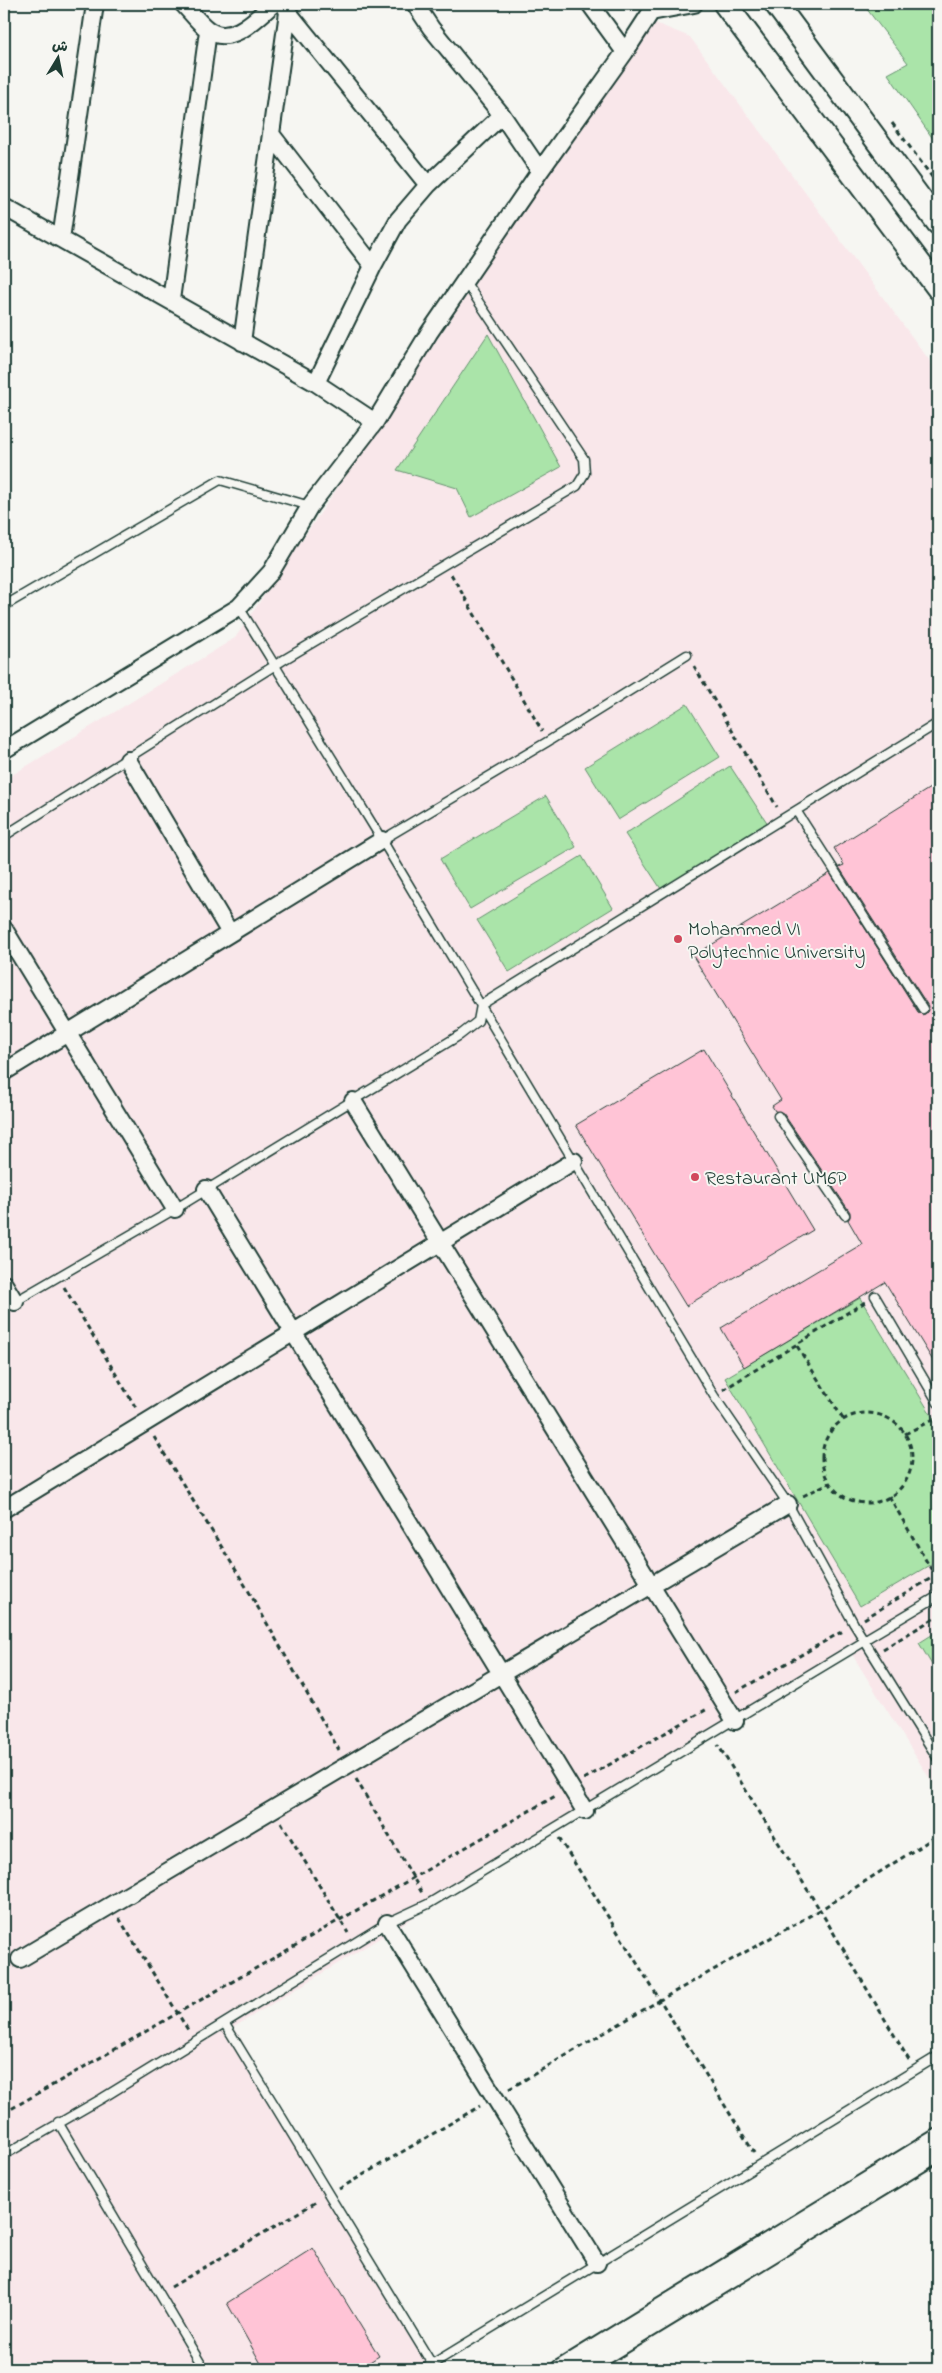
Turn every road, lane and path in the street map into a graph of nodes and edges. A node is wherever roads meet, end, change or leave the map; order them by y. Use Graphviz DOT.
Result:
graph roads {
  1 [pos="95,4"];
  2 [pos="183,4"];
  3 [pos="273,4"];
  4 [pos="414,4"];
  5 [pos="590,4"];
  6 [pos="694,4"];
  7 [pos="725,4"];
  8 [pos="776,4"];
  9 [pos="286,8"];
  10 [pos="652,8"];
  11 [pos="208,30"];
  12 [pos="625,52"];
  13 [pos="502,115"];
  14 [pos="271,134"];
  15 [pos="540,171"];
  16 [pos="428,185"];
  17 [pos="4,206"];
  18 [pos="938,223"];
  19 [pos="61,239"];
  20 [pos="373,266"];
  21 [pos="466,283"];
  22 [pos="938,288"];
  23 [pos="171,300"];
  24 [pos="242,342"];
  25 [pos="316,383"];
  26 [pos="375,422"];
  27 [pos="310,506"];
  28 [pos="444,563"];
  29 [pos="4,606"];
  30 [pos="239,607"];
  31 [pos="687,654"];
  32 [pos="275,666"];
  33 [pos="938,723"];
  34 [pos="547,742"];
  35 [pos="4,750"];
  36 [pos="128,760"];
  37 [pos="797,812"];
  38 [pos="785,819"];
  39 [pos="4,836"];
  40 [pos="382,840"];
  41 [pos="4,929"];
  42 [pos="230,933"];
  43 [pos="481,1005"];
  44 [pos="923,1009"];
  45 [pos="67,1033"];
  46 [pos="4,1072"];
  47 [pos="353,1101"];
  48 [pos="778,1116"];
  49 [pos="574,1161"];
  50 [pos="206,1189"];
  51 [pos="175,1209"];
  52 [pos="845,1215"];
  53 [pos="440,1242"];
  54 [pos="58,1276"];
  55 [pos="4,1284"];
  56 [pos="875,1296"];
  57 [pos="9,1305"];
  58 [pos="293,1332"];
  59 [pos="797,1346"];
  60 [pos="714,1396"];
  61 [pos="938,1403"];
  62 [pos="938,1417"];
  63 [pos="843,1419"];
  64 [pos="145,1423"];
  65 [pos="905,1434"];
  66 [pos="829,1483"];
  67 [pos="889,1496"];
  68 [pos="788,1504"];
  69 [pos="4,1509"];
  70 [pos="937,1575"];
  71 [pos="651,1585"];
  72 [pos="938,1596"];
  73 [pos="938,1616"];
  74 [pos="854,1624"];
  75 [pos="865,1640"];
  76 [pos="873,1655"];
  77 [pos="501,1674"];
  78 [pos="722,1700"];
  79 [pos="735,1720"];
  80 [pos="712,1734"];
  81 [pos="938,1759"];
  82 [pos="348,1765"];
  83 [pos="570,1787"];
  84 [pos="273,1809"];
  85 [pos="584,1811"];
  86 [pos="554,1829"];
  87 [pos="938,1835"];
  88 [pos="413,1878"];
  89 [pos="428,1904"];
  90 [pos="111,1905"];
  91 [pos="820,1910"];
  92 [pos="340,1920"];
  93 [pos="388,1924"];
  94 [pos="354,1944"];
  95 [pos="20,1959"];
  96 [pos="660,2000"];
  97 [pos="177,2013"];
  98 [pos="225,2024"];
  99 [pos="195,2042"];
  100 [pos="938,2056"];
  101 [pos="915,2070"];
  102 [pos="495,2097"];
  103 [pos="4,2113"];
  104 [pos="58,2122"];
  105 [pos="938,2137"];
  106 [pos="938,2153"];
  107 [pos="4,2155"];
  108 [pos="761,2164"];
  109 [pos="329,2195"];
  110 [pos="597,2264"];
  111 [pos="160,2294"];
  112 [pos="434,2367"];
  113 [pos="204,2369"];
  114 [pos="424,2369"];
  115 [pos="560,2369"];
  116 [pos="584,2369"];
  1 -- 19 [label="street"];
  2 -- 11 [label="street"];
  3 -- 11 [label="street"];
  4 -- 13 [label="street"];
  5 -- 12 [label="street"];
  6 -- 10 [label="street"];
  7 -- 22 [label="street"];
  8 -- 18 [label="street"];
  9 -- 14 [label="street"];
  9 -- 16 [label="street"];
  10 -- 12 [label="street"];
  11 -- 23 [label="street"];
  12 -- 15 [label="street"];
  13 -- 15 [label="street"];
  13 -- 16 [label="street"];
  14 -- 20 [label="street"];
  14 -- 24 [label="street"];
  15 -- 21 [label="street"];
  16 -- 20 [label="street"];
  17 -- 19 [label="street"];
  19 -- 23 [label="street"];
  20 -- 25 [label="street"];
  21 -- 26 [label="street"];
  21 -- 28 [label="lane"];
  23 -- 24 [label="street"];
  24 -- 25 [label="street"];
  25 -- 26 [label="street"];
  26 -- 27 [label="street"];
  27 -- 29 [label="lane"];
  27 -- 30 [label="street"];
  28 -- 32 [label="lane"];
  28 -- 34 [label="path"];
  30 -- 32 [label="lane"];
  30 -- 35 [label="street"];
  31 -- 34 [label="lane"];
  31 -- 38 [label="path"];
  32 -- 36 [label="lane"];
  32 -- 40 [label="lane"];
  33 -- 37 [label="lane"];
  34 -- 40 [label="lane"];
  36 -- 39 [label="lane"];
  36 -- 42 [label="street"];
  37 -- 38 [label="lane"];
  37 -- 44 [label="lane"];
  38 -- 43 [label="lane"];
  40 -- 42 [label="street"];
  40 -- 43 [label="lane"];
  41 -- 45 [label="street"];
  42 -- 45 [label="street"];
  43 -- 47 [label="lane"];
  43 -- 49 [label="lane"];
  45 -- 46 [label="street"];
  45 -- 51 [label="street"];
  47 -- 50 [label="lane"];
  47 -- 53 [label="street"];
  48 -- 52 [label="lane"];
  49 -- 53 [label="street"];
  49 -- 60 [label="lane"];
  50 -- 51 [label="lane"];
  50 -- 58 [label="street"];
  51 -- 54 [label="lane"];
  53 -- 58 [label="street"];
  53 -- 71 [label="street"];
  54 -- 57 [label="lane"];
  54 -- 64 [label="path"];
  55 -- 57 [label="street"];
  56 -- 59 [label="path"];
  56 -- 61 [label="lane"];
  58 -- 64 [label="street"];
  58 -- 77 [label="street"];
  59 -- 60 [label="path"];
  59 -- 63 [label="path"];
  60 -- 68 [label="lane"];
  62 -- 65 [label="path"];
  63 -- 65 [label="path"];
  63 -- 66 [label="path"];
  64 -- 69 [label="street"];
  64 -- 82 [label="path"];
  65 -- 67 [label="path"];
  66 -- 67 [label="path"];
  66 -- 68 [label="path"];
  67 -- 70 [label="path"];
  68 -- 71 [label="street"];
  68 -- 74 [label="lane"];
  70 -- 74 [label="path"];
  71 -- 77 [label="street"];
  71 -- 78 [label="street"];
  72 -- 75 [label="lane"];
  73 -- 76 [label="path"];
  74 -- 75 [label="lane"];
  74 -- 78 [label="path"];
  75 -- 76 [label="lane"];
  75 -- 79 [label="lane"];
  76 -- 81 [label="lane"];
  77 -- 82 [label="street"];
  77 -- 83 [label="street"];
  78 -- 79 [label="street"];
  78 -- 83 [label="path"];
  79 -- 80 [label="lane"];
  80 -- 85 [label="lane"];
  80 -- 91 [label="path"];
  82 -- 84 [label="street"];
  82 -- 88 [label="path"];
  83 -- 85 [label="street"];
  83 -- 88 [label="path"];
  84 -- 90 [label="street"];
  84 -- 92 [label="path"];
  85 -- 86 [label="lane"];
  86 -- 89 [label="lane"];
  86 -- 96 [label="path"];
  87 -- 91 [label="path"];
  88 -- 89 [label="path"];
  88 -- 92 [label="path"];
  89 -- 93 [label="lane"];
  90 -- 95 [label="street"];
  90 -- 97 [label="path"];
  91 -- 96 [label="path"];
  91 -- 101 [label="path"];
  92 -- 94 [label="path"];
  92 -- 97 [label="path"];
  93 -- 94 [label="lane"];
  93 -- 102 [label="street"];
  94 -- 98 [label="lane"];
  96 -- 102 [label="path"];
  96 -- 108 [label="path"];
  97 -- 99 [label="path"];
  97 -- 103 [label="path"];
  98 -- 99 [label="lane"];
  98 -- 109 [label="lane"];
  99 -- 104 [label="lane"];
  100 -- 101 [label="lane"];
  101 -- 108 [label="lane"];
  102 -- 109 [label="path"];
  102 -- 110 [label="street"];
  104 -- 107 [label="lane"];
  104 -- 111 [label="lane"];
  105 -- 115 [label="street"];
  106 -- 116 [label="street"];
  108 -- 110 [label="lane"];
  109 -- 111 [label="path"];
  109 -- 112 [label="lane"];
  110 -- 112 [label="lane"];
  111 -- 113 [label="lane"];
  112 -- 114 [label="lane"];
}
